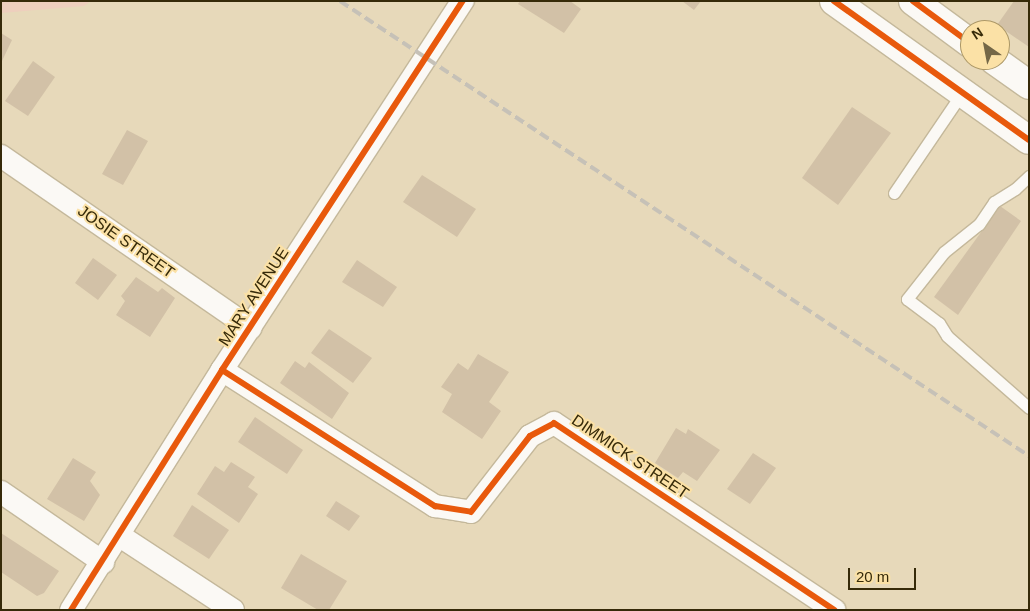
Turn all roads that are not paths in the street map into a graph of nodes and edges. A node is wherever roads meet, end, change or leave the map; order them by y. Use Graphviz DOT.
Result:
graph roads {
  1 [pos="463,1"];
  2 [pos="834,1"];
  3 [pos="913,1"];
  4 [pos="960,35"];
  5 [pos="1008,70"];
  6 [pos="1029,85"];
  7 [pos="962,93"];
  8 [pos="1029,140"];
  9 [pos="1,156"];
  10 [pos="1029,176"];
  11 [pos="894,193"];
  12 [pos="250,328"];
  13 [pos="222,370"];
  14 [pos="1029,408"];
  15 [pos="1,492"];
  16 [pos="120,536"];
  17 [pos="103,562"];
  18 [pos="71,610"];
  19 [pos="233,610"];
  20 [pos="834,610"];
  1 -- 12 [label="street, MARY AVENUE"];
  2 -- 7 [label="main road"];
  3 -- 4 [label="main road"];
  5 -- 6 [label="main road"];
  7 -- 8 [label="main road"];
  7 -- 11 [label="lane"];
  9 -- 12 [label="street, JOSIE STREET"];
  10 -- 14 [label="lane"];
  12 -- 13 [label="street, MARY AVENUE"];
  13 -- 16 [label="street, MARY AVENUE"];
  13 -- 20 [label="street, DIMMICK STREET"];
  15 -- 17 [label="street"];
  16 -- 17 [label="street, MARY AVENUE"];
  16 -- 19 [label="street"];
  17 -- 18 [label="street, MARY AVENUE"];
}
